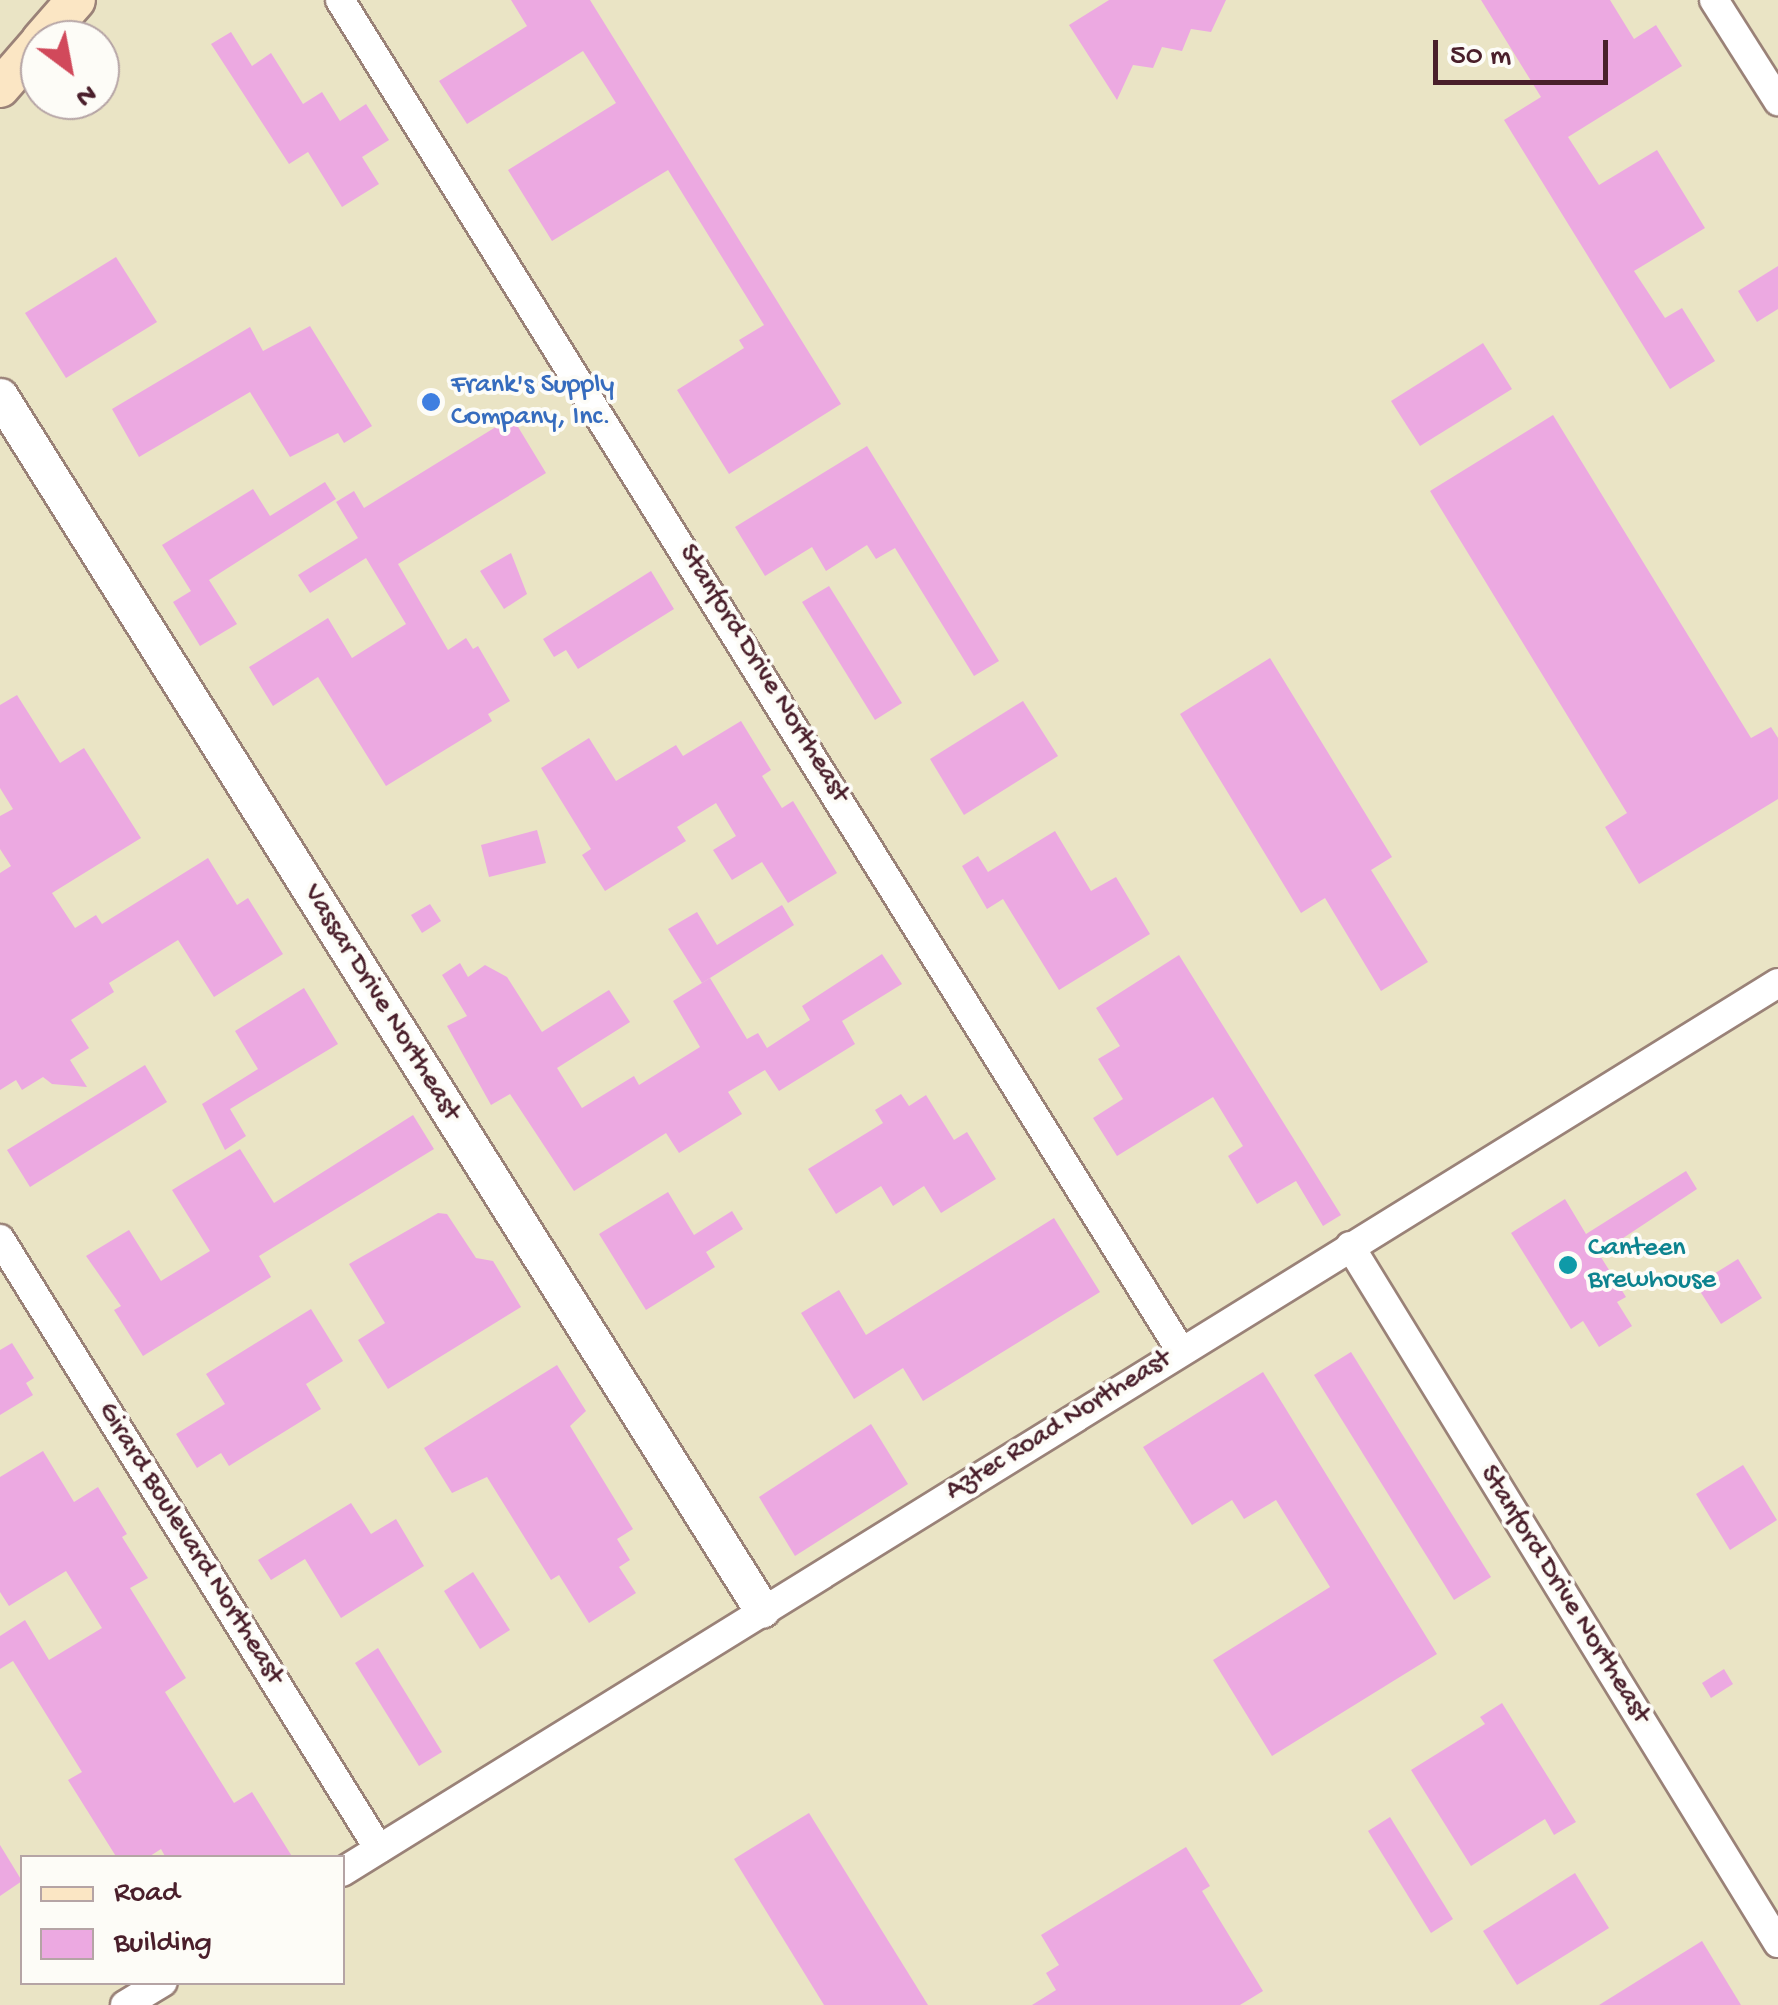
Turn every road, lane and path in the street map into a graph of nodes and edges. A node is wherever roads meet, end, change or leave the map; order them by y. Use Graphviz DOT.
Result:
graph roads {
  1 [pos="76,0"];
  2 [pos="340,0"];
  3 [pos="1714,0"];
  4 [pos="59,20"];
  5 [pos="20,65"];
  6 [pos="0,88"];
  7 [pos="1778,101"];
  8 [pos="0,396"];
  9 [pos="1778,983"];
  10 [pos="0,1240"];
  11 [pos="1350,1246"];
  12 [pos="1181,1351"];
  13 [pos="762,1610"];
  14 [pos="379,1849"];
  15 [pos="345,1870"];
  16 [pos="1778,1943"];
  1 -- 4 [label="main road"];
  2 -- 12 [label="street, Stanford Drive Northeast"];
  3 -- 7 [label="street"];
  5 -- 6 [label="main road"];
  8 -- 13 [label="street, Vassar Drive Northeast"];
  9 -- 11 [label="street, Aztec Road Northeast"];
  10 -- 14 [label="street, Girard Boulevard Northeast"];
  11 -- 12 [label="street, Aztec Road Northeast"];
  11 -- 16 [label="street, Stanford Drive Northeast"];
  12 -- 13 [label="street, Aztec Road Northeast"];
  13 -- 14 [label="street, Aztec Road Northeast"];
  14 -- 15 [label="street, Aztec Road Northeast"];
}
